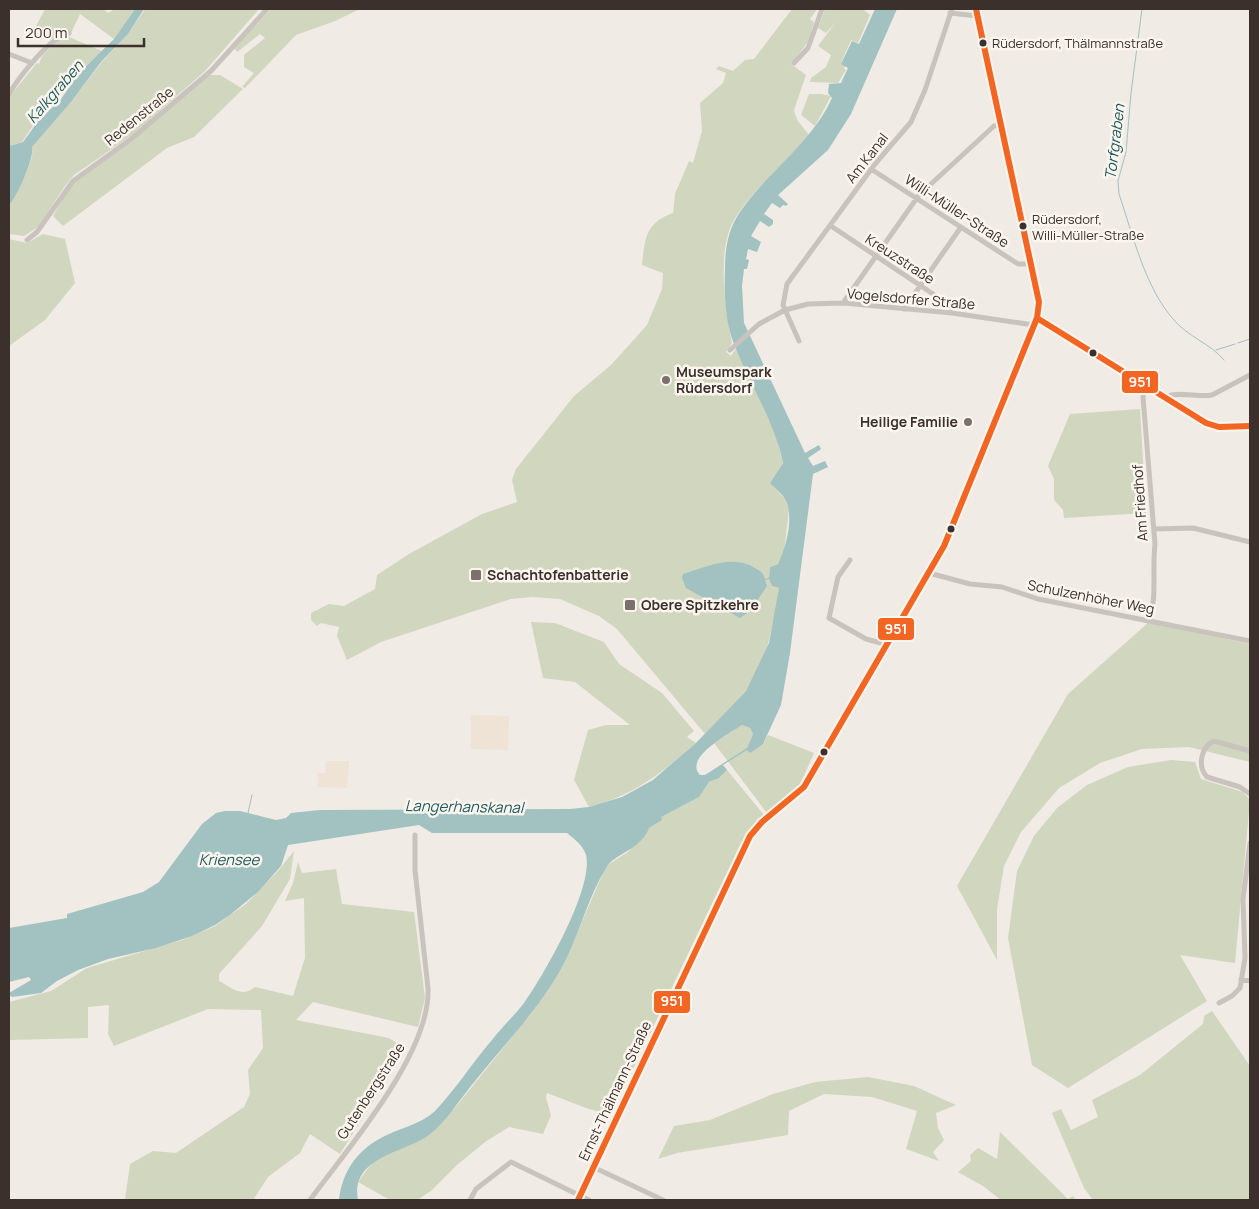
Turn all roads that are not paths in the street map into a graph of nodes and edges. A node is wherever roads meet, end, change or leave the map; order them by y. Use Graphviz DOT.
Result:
graph roads {
  1 [pos="267,9"];
  2 [pos="822,9"];
  3 [pos="951,11"];
  4 [pos="976,12"];
  5 [pos="69,33"];
  6 [pos="9,54"];
  7 [pos="32,63"];
  8 [pos="794,63"];
  9 [pos="9,94"];
  10 [pos="1001,125"];
  11 [pos="871,169"];
  12 [pos="916,198"];
  13 [pos="831,226"];
  14 [pos="961,227"];
  15 [pos="27,240"];
  16 [pos="875,257"];
  17 [pos="1031,264"];
  18 [pos="919,286"];
  19 [pos="843,303"];
  20 [pos="904,309"];
  21 [pos="785,310"];
  22 [pos="952,313"];
  23 [pos="1035,321"];
  24 [pos="799,341"];
  25 [pos="730,350"];
  26 [pos="1250,375"];
  27 [pos="1145,385"];
  28 [pos="1165,398"];
  29 [pos="1250,426"];
  30 [pos="1154,529"];
  31 [pos="1250,542"];
  32 [pos="850,560"];
  33 [pos="930,573"];
  34 [pos="1150,620"];
  35 [pos="1250,640"];
  36 [pos="888,645"];
  37 [pos="1250,751"];
  38 [pos="1250,794"];
  39 [pos="415,835"];
  40 [pos="1250,843"];
  41 [pos="1241,980"];
  42 [pos="1250,981"];
  43 [pos="1219,1003"];
  44 [pos="593,1167"];
  45 [pos="649,1194"];
  46 [pos="579,1198"];
  47 [pos="310,1200"];
  48 [pos="470,1200"];
  49 [pos="589,1200"];
  50 [pos="646,1200"];
  51 [pos="663,1200"];
  1 -- 15 [label="street, Redenstraße"];
  2 -- 8 [label="street"];
  3 -- 4 [label="street, Ernst-Thälmann-Straße"];
  3 -- 11 [label="street, Am Kanal"];
  4 -- 10 [label="main road, Ernst-Thälmann-Straße"];
  5 -- 7 [label="street"];
  6 -- 7 [label="street"];
  7 -- 9 [label="street"];
  10 -- 12 [label="street"];
  10 -- 17 [label="main road, Ernst-Thälmann-Straße"];
  11 -- 12 [label="street, Willi-Müller-Straße"];
  11 -- 13 [label="street, Am Kanal"];
  12 -- 14 [label="street, Willi-Müller-Straße"];
  12 -- 16 [label="street"];
  13 -- 16 [label="street, Kreuzstraße"];
  13 -- 21 [label="street, Am Kanal"];
  14 -- 17 [label="street, Willi-Müller-Straße"];
  14 -- 18 [label="street"];
  16 -- 18 [label="street, Kreuzstraße"];
  16 -- 19 [label="street"];
  17 -- 23 [label="main road, Ernst-Thälmann-Straße"];
  18 -- 20 [label="street"];
  18 -- 22 [label="street, Kreuzstraße"];
  19 -- 20 [label="street, Vogelsdorfer Straße"];
  19 -- 21 [label="street, Vogelsdorfer Straße"];
  20 -- 22 [label="street, Vogelsdorfer Straße"];
  21 -- 24 [label="street"];
  21 -- 25 [label="street, Vogelsdorfer Straße"];
  22 -- 23 [label="street, Vogelsdorfer Straße"];
  23 -- 27 [label="street, Vogelsdorfer Straße"];
  23 -- 33 [label="main road, Ernst-Thälmann-Straße"];
  26 -- 28 [label="street"];
  27 -- 28 [label="street, Vogelsdorfer Straße"];
  27 -- 30 [label="street, Am Friedhof"];
  28 -- 29 [label="street, Vogelsdorfer Straße"];
  30 -- 31 [label="street"];
  30 -- 34 [label="street, Am Friedhof"];
  32 -- 36 [label="street"];
  33 -- 34 [label="street, Schulzenhöher Weg"];
  33 -- 36 [label="main road, Ernst-Thälmann-Straße"];
  34 -- 35 [label="street, Schulzenhöher Weg"];
  36 -- 44 [label="main road, Ernst-Thälmann-Straße"];
  37 -- 38 [label="street"];
  39 -- 47 [label="street, Gutenbergstraße"];
  40 -- 41 [label="street"];
  41 -- 42 [label="street"];
  41 -- 43 [label="street"];
  44 -- 45 [label="street"];
  44 -- 46 [label="main road, Ernst-Thälmann-Straße"];
  45 -- 50 [label="street"];
  45 -- 51 [label="street"];
  46 -- 48 [label="street"];
  46 -- 49 [label="street"];
}
